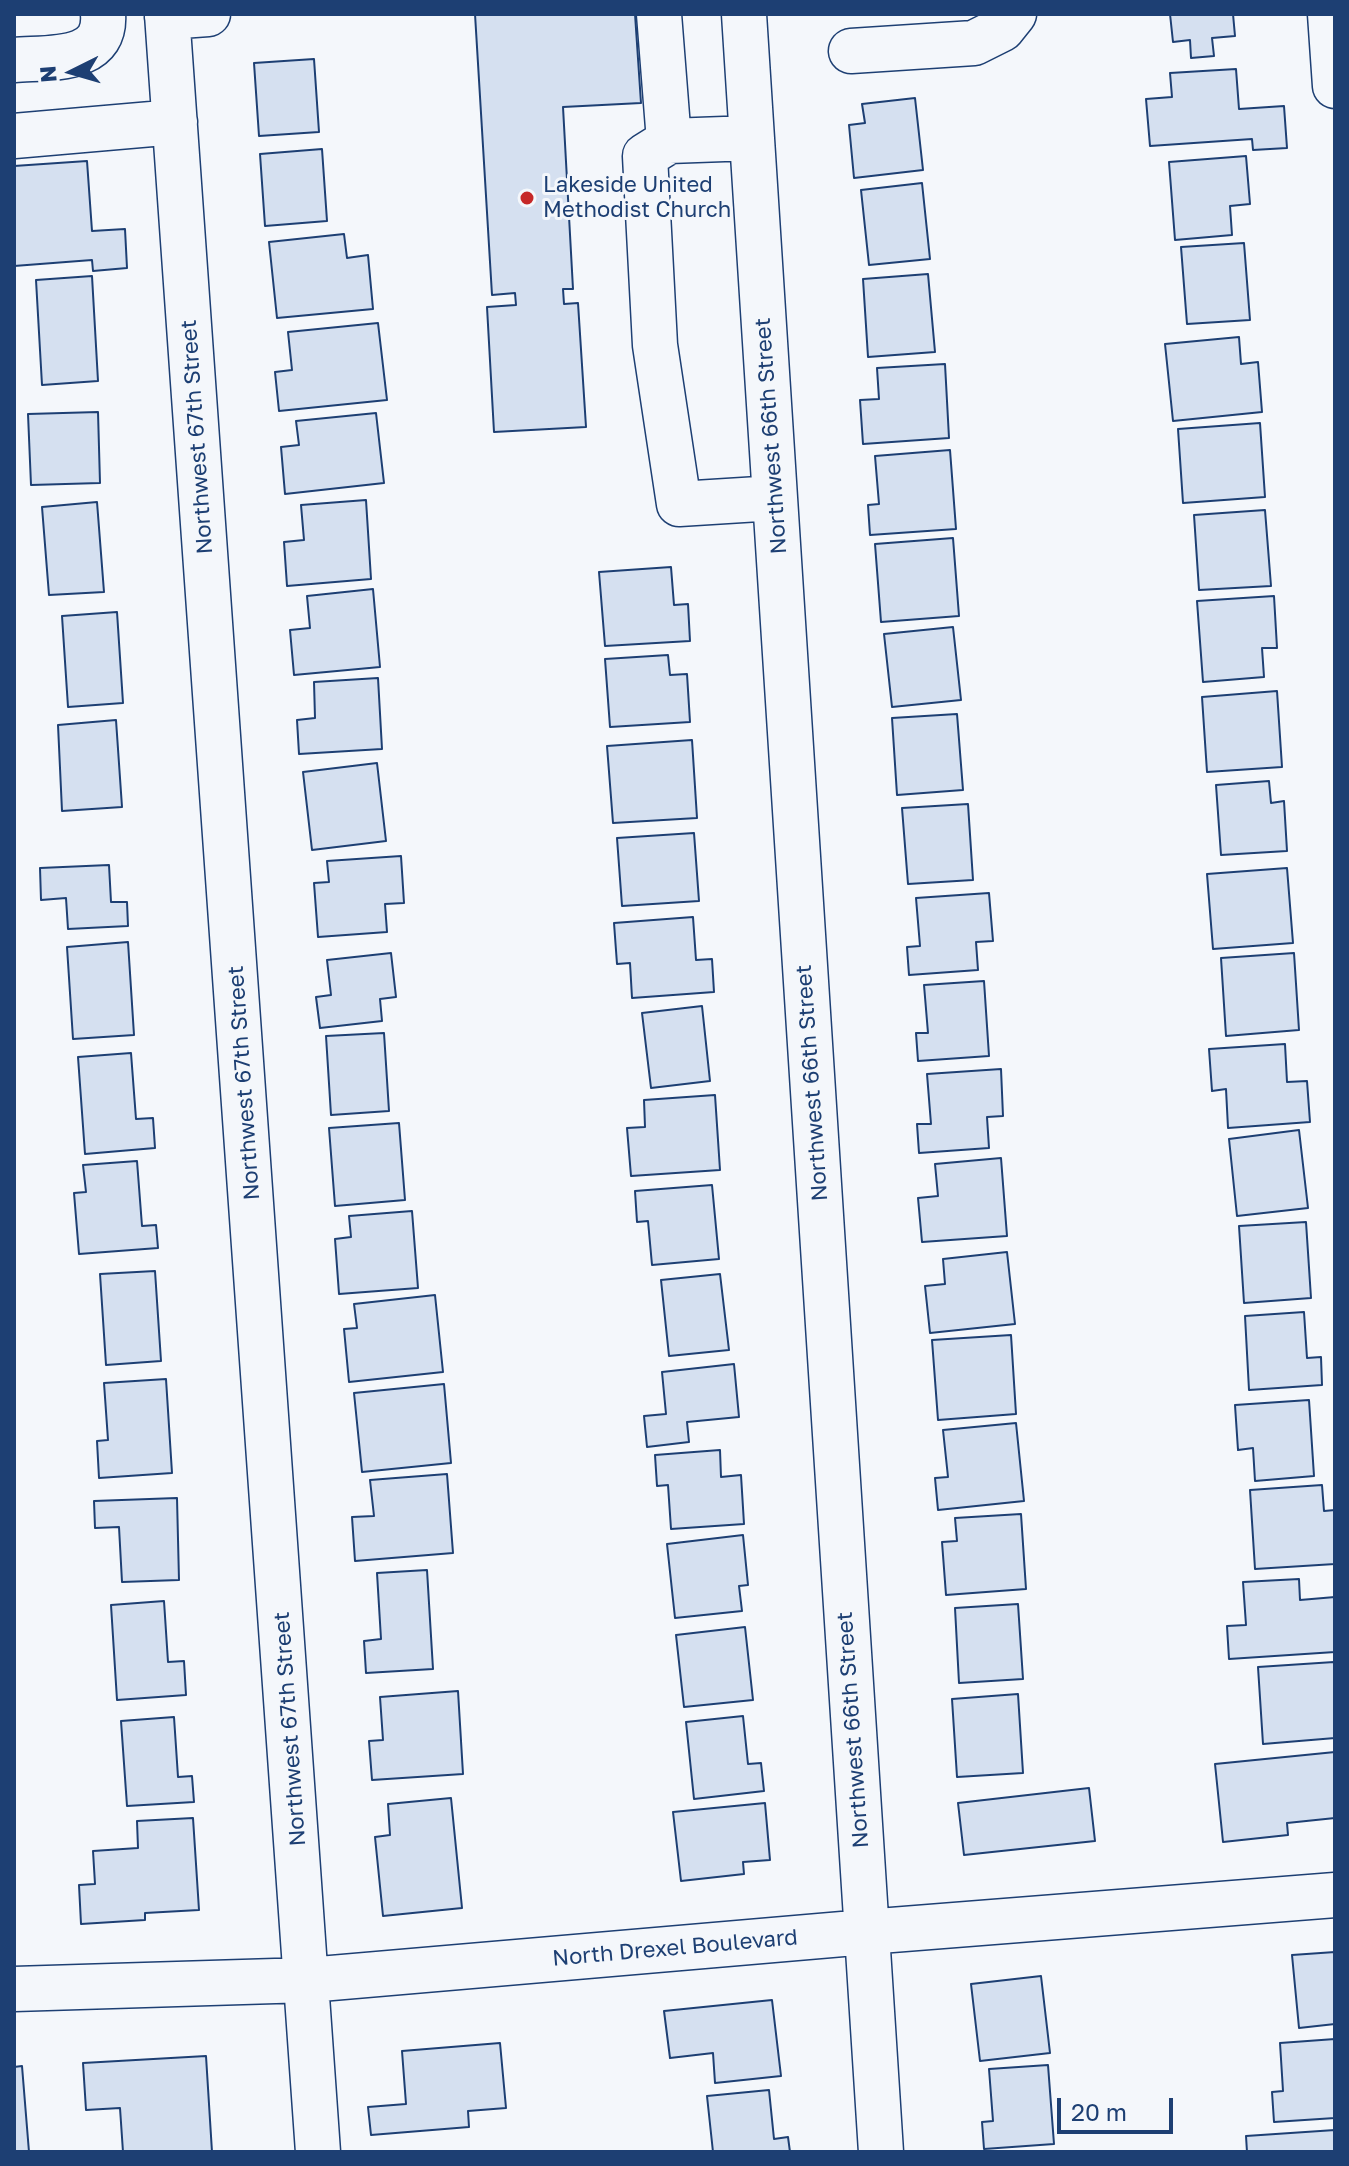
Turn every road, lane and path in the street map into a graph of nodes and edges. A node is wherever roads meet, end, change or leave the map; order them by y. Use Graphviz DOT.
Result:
graph roads {
  1 [pos="103,14"];
  2 [pos="659,14"];
  3 [pos="744,14"];
  4 [pos="1014,14"];
  5 [pos="1330,14"];
  6 [pos="181,15"];
  7 [pos="851,51"];
  8 [pos="14,60"];
  9 [pos="1335,86"];
  10 [pos="175,122"];
  11 [pos="14,136"];
  12 [pos="752,138"];
  13 [pos="669,141"];
  14 [pos="775,498"];
  15 [pos="1335,1895"];
  16 [pos="866,1932"];
  17 [pos="308,1980"];
  18 [pos="14,1989"];
  19 [pos="318,2152"];
  20 [pos="881,2152"];
  1 -- 8 [label="street"];
  2 -- 13 [label="street"];
  3 -- 12 [label="street, Northwest 66th Street"];
  4 -- 7 [label="street"];
  5 -- 9 [label="street"];
  6 -- 10 [label="street, Northwest 67th Street"];
  10 -- 11 [label="street"];
  10 -- 17 [label="street, Northwest 67th Street"];
  12 -- 13 [label="street"];
  12 -- 14 [label="street, Northwest 66th Street"];
  13 -- 14 [label="street"];
  14 -- 16 [label="street, Northwest 66th Street"];
  15 -- 16 [label="street, North Drexel Boulevard"];
  16 -- 17 [label="street, North Drexel Boulevard"];
  16 -- 20 [label="street, Northwest 66th Street"];
  17 -- 18 [label="street, North Drexel Boulevard"];
  17 -- 19 [label="street, Northwest 67th Street"];
}
